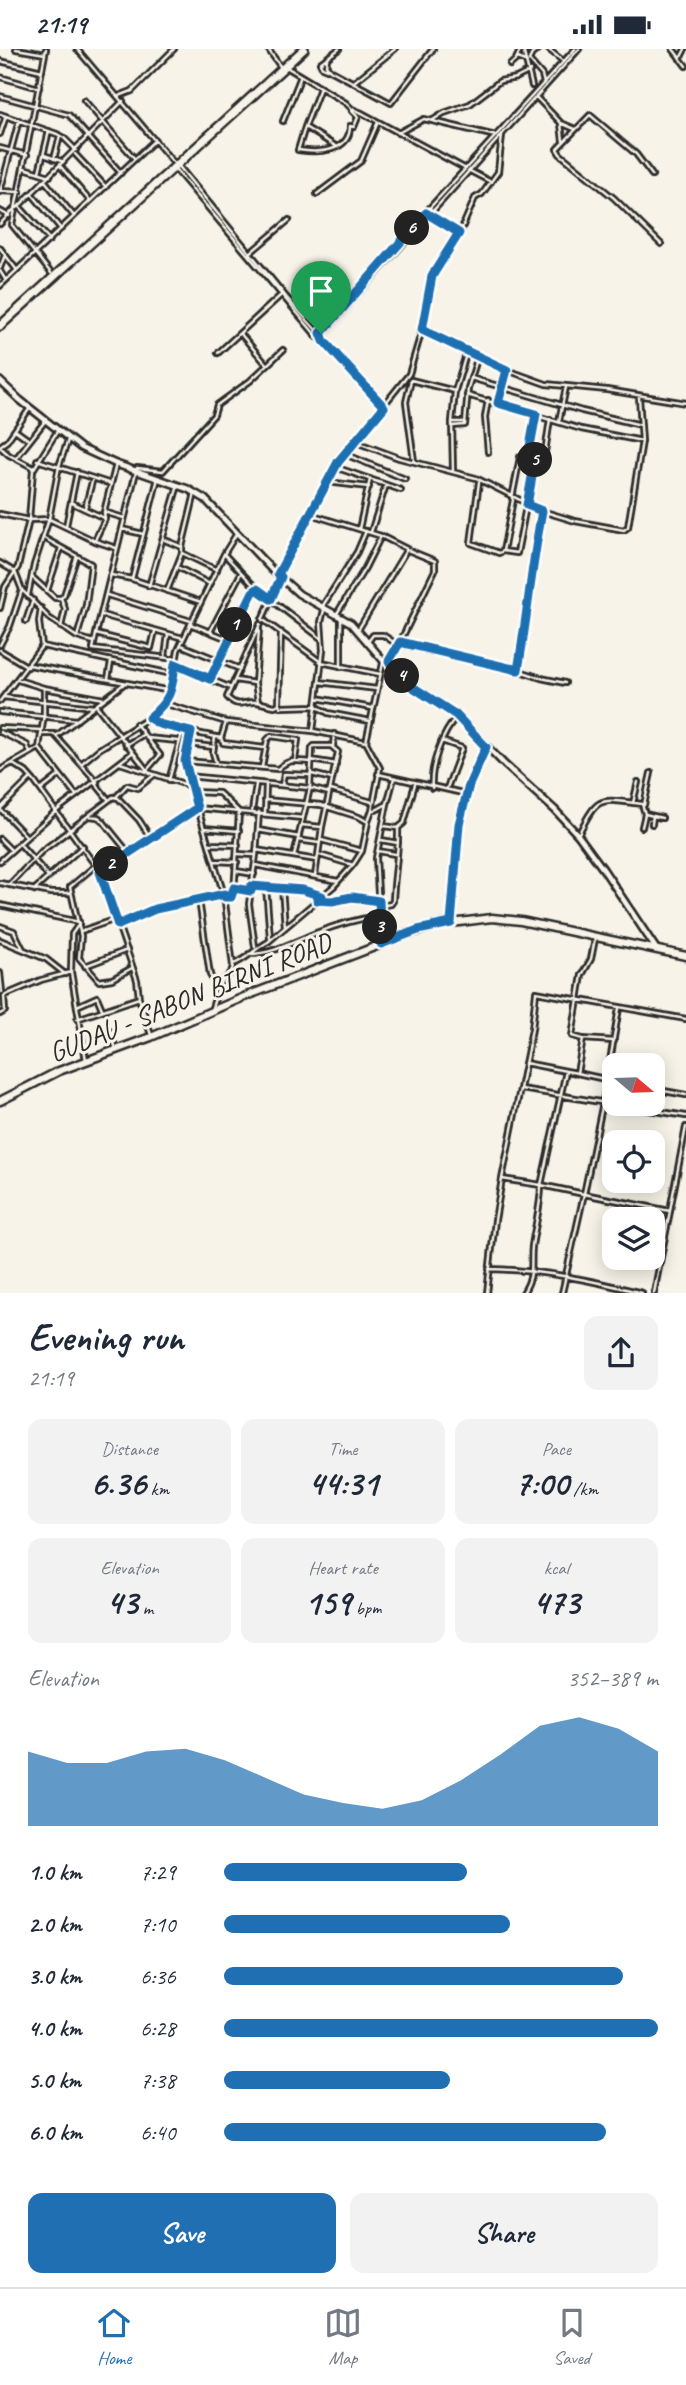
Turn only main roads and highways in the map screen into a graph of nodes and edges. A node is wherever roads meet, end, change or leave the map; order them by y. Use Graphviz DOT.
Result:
graph roads {
  1 [pos="298,49"];
  2 [pos="303,49"];
  3 [pos="283,66"];
  4 [pos="175,164"];
  5 [pos="0,320"];
  6 [pos="0,326"];
  7 [pos="686,956"];
  8 [pos="0,1101"];
  1 -- 3 [label="highway"];
  2 -- 3 [label="highway"];
  3 -- 4 [label="highway"];
  4 -- 5 [label="highway"];
  4 -- 6 [label="highway"];
  7 -- 8 [label="main road, GUDAU - SABON BIRNI ROAD"];
}
